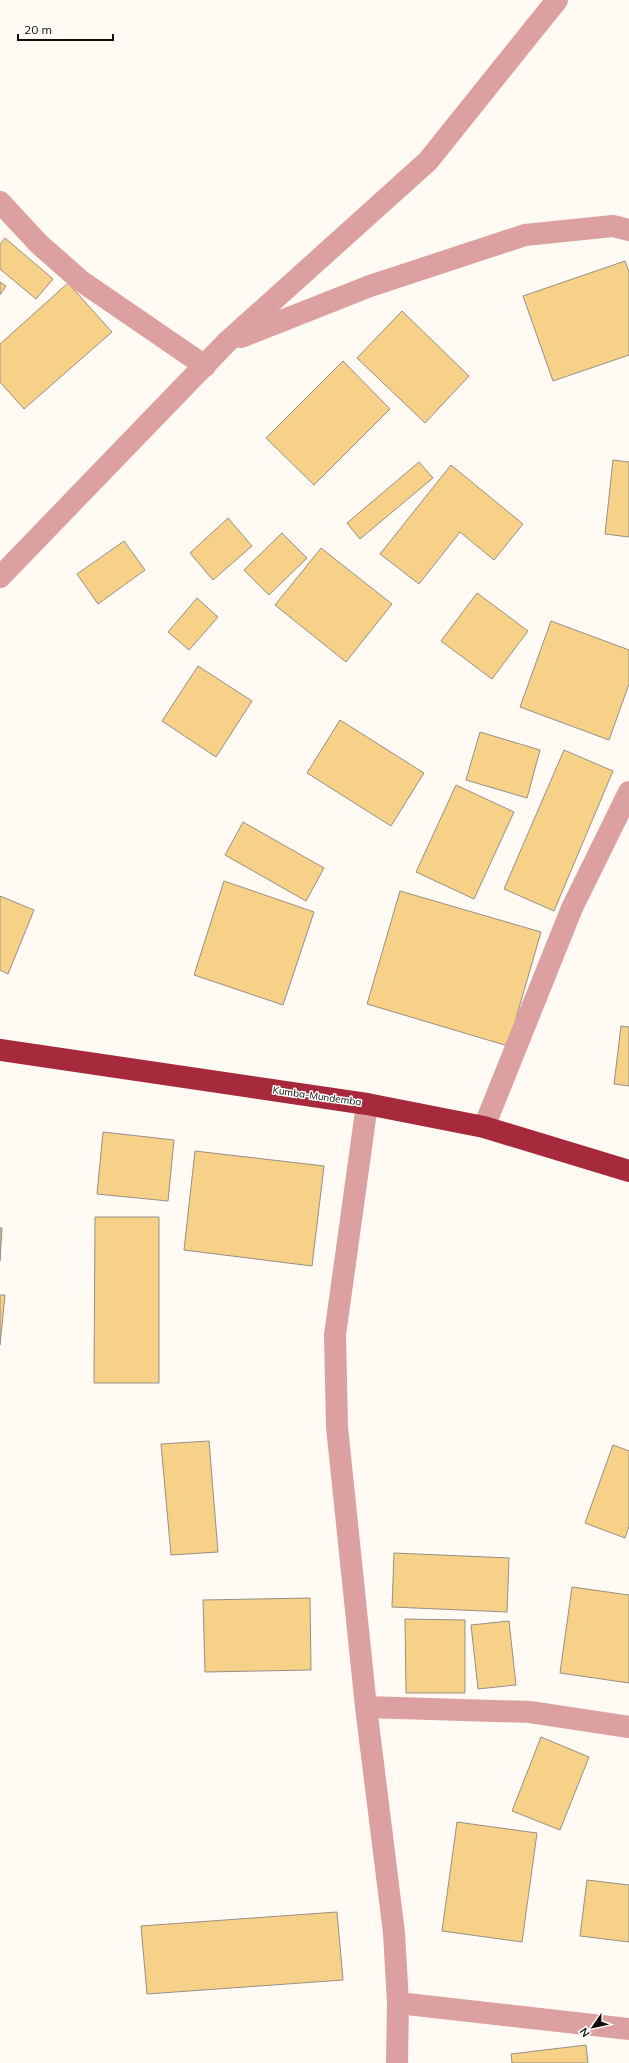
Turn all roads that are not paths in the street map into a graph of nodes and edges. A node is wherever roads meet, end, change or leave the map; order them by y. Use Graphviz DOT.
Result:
graph roads {
  1 [pos="557,0"];
  2 [pos="0,202"];
  3 [pos="629,230"];
  4 [pos="227,342"];
  5 [pos="205,366"];
  6 [pos="0,578"];
  7 [pos="629,792"];
  8 [pos="0,1050"];
  9 [pos="367,1104"];
  10 [pos="484,1127"];
  11 [pos="629,1171"];
  12 [pos="366,1707"];
  13 [pos="629,1727"];
  14 [pos="398,2003"];
  15 [pos="629,2029"];
  16 [pos="397,2063"];
  1 -- 4 [label="street"];
  2 -- 5 [label="street"];
  3 -- 4 [label="street"];
  4 -- 5 [label="street"];
  5 -- 6 [label="street"];
  7 -- 10 [label="street"];
  8 -- 9 [label="highway, Kumba-Mundemba"];
  9 -- 10 [label="highway, Kumba-Mundemba"];
  9 -- 12 [label="street"];
  10 -- 11 [label="highway, Kumba-Mundemba"];
  12 -- 13 [label="street"];
  12 -- 14 [label="street"];
  14 -- 15 [label="street"];
  14 -- 16 [label="street"];
}
